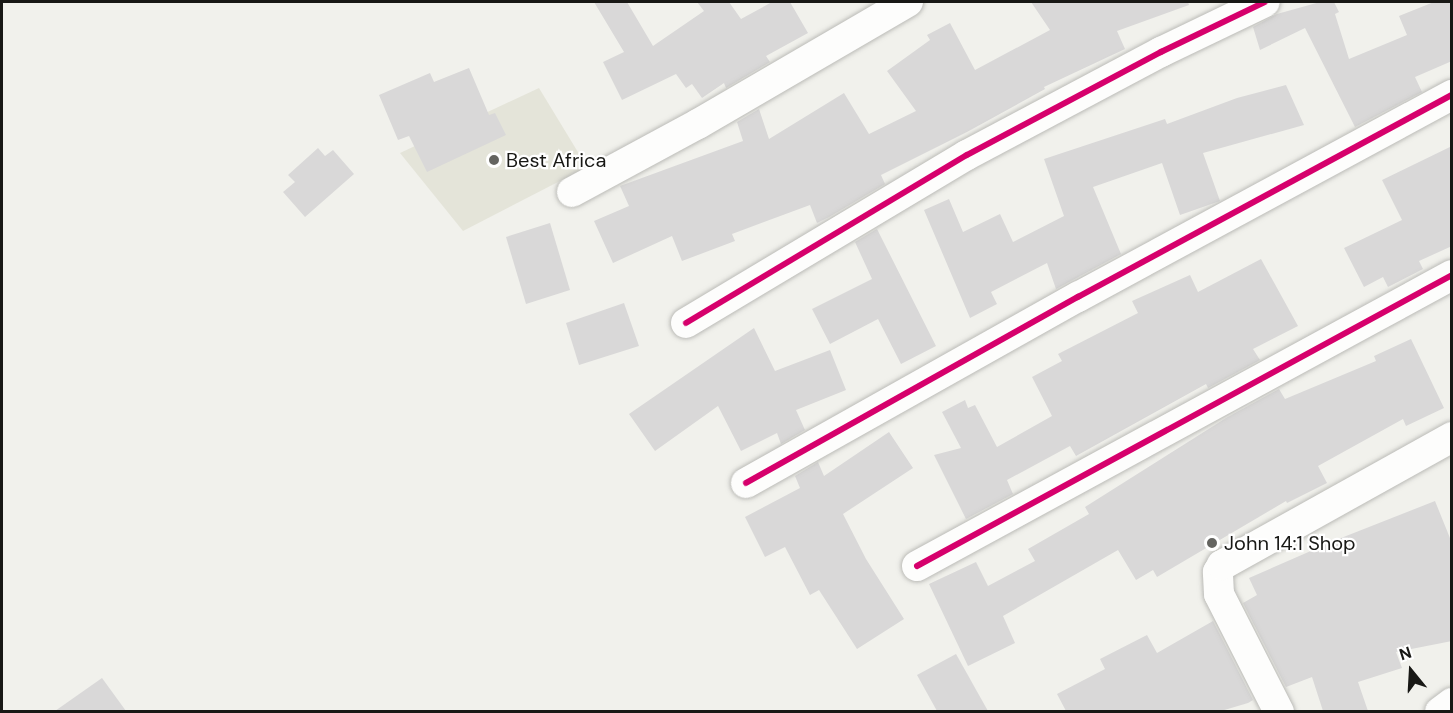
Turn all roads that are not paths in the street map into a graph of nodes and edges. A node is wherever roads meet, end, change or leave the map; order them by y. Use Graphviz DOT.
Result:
graph roads {
  1 [pos="908,2"];
  2 [pos="1265,2"];
  3 [pos="1452,95"];
  4 [pos="572,192"];
  5 [pos="1452,275"];
  6 [pos="686,323"];
  7 [pos="1452,436"];
  8 [pos="746,483"];
  9 [pos="917,566"];
  10 [pos="1452,703"];
  11 [pos="1279,711"];
  12 [pos="1440,711"];
  1 -- 4 [label="street"];
  2 -- 6 [label="street"];
  3 -- 8 [label="street"];
  5 -- 9 [label="street"];
  7 -- 11 [label="street"];
  10 -- 12 [label="street"];
}
